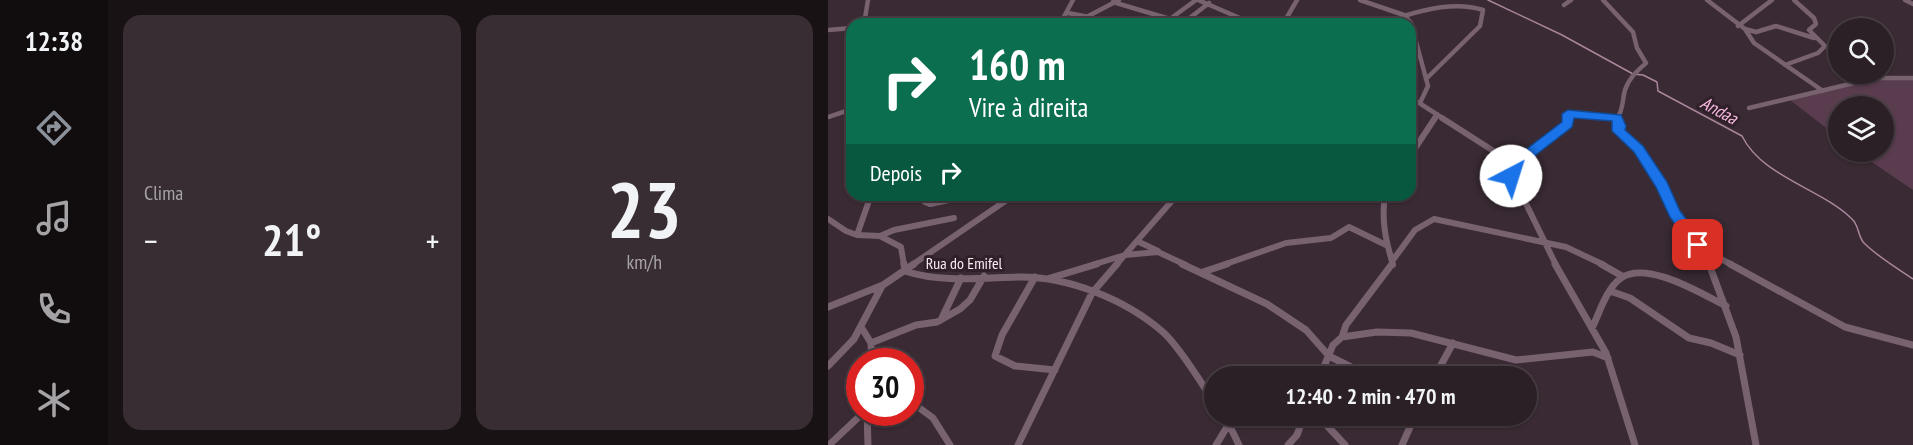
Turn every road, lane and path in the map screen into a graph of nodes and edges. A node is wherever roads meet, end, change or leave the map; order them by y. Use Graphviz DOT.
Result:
graph roads {
  1 [pos="867,0"];
  2 [pos="1073,0"];
  3 [pos="1119,0"];
  4 [pos="1197,0"];
  5 [pos="1295,0"];
  6 [pos="1360,0"];
  7 [pos="1571,0"];
  8 [pos="1603,0"];
  9 [pos="1707,0"];
  10 [pos="1772,0"];
  11 [pos="1794,0"];
  12 [pos="1905,0"];
  13 [pos="1113,2"];
  14 [pos="1209,3"];
  15 [pos="1564,4"];
  16 [pos="1913,4"];
  17 [pos="1068,13"];
  18 [pos="1088,15"];
  19 [pos="1404,15"];
  20 [pos="865,18"];
  21 [pos="1064,18"];
  22 [pos="1083,18"];
  23 [pos="1101,18"];
  24 [pos="1167,18"];
  25 [pos="1171,18"];
  26 [pos="1190,18"];
  27 [pos="1240,18"];
  28 [pos="1286,18"];
  29 [pos="1397,18"];
  30 [pos="1407,18"];
  31 [pos="1738,26"];
  32 [pos="846,28"];
  33 [pos="1745,29"];
  34 [pos="828,30"];
  35 [pos="1818,39"];
  36 [pos="1416,42"];
  37 [pos="1785,65"];
  38 [pos="1913,78"];
  39 [pos="1426,79"];
  40 [pos="1823,91"];
  41 [pos="1416,101"];
  42 [pos="1420,103"];
  43 [pos="1749,108"];
  44 [pos="846,111"];
  45 [pos="1437,114"];
  46 [pos="828,117"];
  47 [pos="1617,118"];
  48 [pos="1416,147"];
  49 [pos="1511,176"];
  50 [pos="869,201"];
  51 [pos="925,201"];
  52 [pos="944,201"];
  53 [pos="1005,201"];
  54 [pos="1384,201"];
  55 [pos="1171,202"];
  56 [pos="954,218"];
  57 [pos="828,219"];
  58 [pos="857,235"];
  59 [pos="880,236"];
  60 [pos="1542,240"];
  61 [pos="1137,241"];
  62 [pos="1386,245"];
  63 [pos="1698,245"];
  64 [pos="1158,252"];
  65 [pos="1125,255"];
  66 [pos="1394,260"];
  67 [pos="905,271"];
  68 [pos="1203,272"];
  69 [pos="984,276"];
  70 [pos="1622,276"];
  71 [pos="1035,277"];
  72 [pos="961,278"];
  73 [pos="1045,280"];
  74 [pos="883,285"];
  75 [pos="1610,291"];
  76 [pos="1092,292"];
  77 [pos="1726,306"];
  78 [pos="828,308"];
  79 [pos="941,320"];
  80 [pos="1593,326"];
  81 [pos="863,330"];
  82 [pos="1342,337"];
  83 [pos="1598,339"];
  84 [pos="872,343"];
  85 [pos="1453,343"];
  86 [pos="1913,345"];
  87 [pos="872,348"];
  88 [pos="1593,352"];
  89 [pos="1740,355"];
  90 [pos="1329,356"];
  91 [pos="1608,358"];
  92 [pos="828,366"];
  93 [pos="1324,366"];
  94 [pos="1349,366"];
  95 [pos="1440,366"];
  96 [pos="1055,370"];
  97 [pos="1204,388"];
  98 [pos="924,411"];
  99 [pos="850,426"];
  100 [pos="867,426"];
  101 [pos="1225,426"];
  102 [pos="1231,426"];
  103 [pos="1301,426"];
  104 [pos="1327,426"];
  105 [pos="1411,426"];
  106 [pos="829,445"];
  107 [pos="868,445"];
  108 [pos="950,445"];
  109 [pos="1018,445"];
  110 [pos="1216,445"];
  111 [pos="1239,445"];
  112 [pos="1288,445"];
  113 [pos="1345,445"];
  114 [pos="1402,445"];
  115 [pos="1635,445"];
  116 [pos="1756,445"];
  1 -- 20 [label="street"];
  2 -- 17 [label="street"];
  3 -- 13 [label="street"];
  4 -- 14 [label="street"];
  4 -- 25 [label="street"];
  5 -- 28 [label="street"];
  6 -- 19 [label="street"];
  7 -- 15 [label="street"];
  8 -- 47 [label="street"];
  9 -- 31 [label="street"];
  10 -- 31 [label="street"];
  11 -- 35 [label="street"];
  12 -- 16 [label="street"];
  13 -- 18 [label="street"];
  13 -- 24 [label="street"];
  14 -- 26 [label="street"];
  14 -- 27 [label="street"];
  17 -- 18 [label="street"];
  17 -- 21 [label="street"];
  18 -- 22 [label="street"];
  18 -- 23 [label="street"];
  19 -- 29 [label="street"];
  19 -- 30 [label="street"];
  19 -- 39 [label="street"];
  31 -- 33 [label="street"];
  32 -- 34 [label="street"];
  33 -- 35 [label="street"];
  33 -- 37 [label="street"];
  35 -- 37 [label="street"];
  36 -- 39 [label="street"];
  37 -- 40 [label="street"];
  38 -- 40 [label="street"];
  39 -- 42 [label="street"];
  40 -- 43 [label="street"];
  41 -- 42 [label="street"];
  42 -- 45 [label="street"];
  44 -- 46 [label="street"];
  45 -- 48 [label="street"];
  45 -- 49 [label="street"];
  47 -- 49 [label="street"];
  47 -- 63 [label="street"];
  49 -- 60 [label="street"];
  50 -- 58 [label="street"];
  51 -- 52 [label="street"];
  53 -- 67 [label="street"];
  54 -- 62 [label="street"];
  55 -- 61 [label="street"];
  56 -- 59 [label="street"];
  57 -- 58 [label="street"];
  58 -- 59 [label="street"];
  59 -- 67 [label="street, Rua do Emifel"];
  60 -- 66 [label="street"];
  60 -- 70 [label="street"];
  60 -- 80 [label="street"];
  61 -- 64 [label="street"];
  61 -- 65 [label="street"];
  62 -- 66 [label="street"];
  62 -- 68 [label="street"];
  63 -- 77 [label="street"];
  63 -- 86 [label="street"];
  64 -- 65 [label="street"];
  64 -- 68 [label="street"];
  65 -- 73 [label="street"];
  65 -- 76 [label="street"];
  66 -- 82 [label="street"];
  67 -- 72 [label="street, Rua do Emifel"];
  67 -- 74 [label="street"];
  68 -- 90 [label="street"];
  69 -- 71 [label="street, Rua do Emifel"];
  69 -- 72 [label="street, Rua do Emifel"];
  69 -- 79 [label="street"];
  70 -- 75 [label="street"];
  70 -- 77 [label="street"];
  71 -- 73 [label="street, Rua do Emifel"];
  71 -- 96 [label="street"];
  72 -- 79 [label="street"];
  73 -- 76 [label="street, Rua do Emifel"];
  74 -- 78 [label="street"];
  74 -- 81 [label="street"];
  75 -- 80 [label="street"];
  75 -- 89 [label="street"];
  76 -- 96 [label="street"];
  76 -- 97 [label="street, Rua do Emifel"];
  77 -- 89 [label="street"];
  79 -- 84 [label="street"];
  80 -- 83 [label="street"];
  81 -- 84 [label="street"];
  81 -- 92 [label="street"];
  82 -- 85 [label="street"];
  82 -- 90 [label="street"];
  83 -- 88 [label="street"];
  83 -- 91 [label="street"];
  84 -- 87 [label="street"];
  85 -- 88 [label="street"];
  85 -- 95 [label="street"];
  88 -- 91 [label="street"];
  89 -- 116 [label="street"];
  90 -- 93 [label="street"];
  90 -- 94 [label="street"];
  91 -- 115 [label="street"];
  96 -- 109 [label="street"];
  98 -- 108 [label="street"];
  99 -- 106 [label="street"];
  100 -- 107 [label="street"];
  101 -- 110 [label="street"];
  102 -- 111 [label="street"];
  103 -- 112 [label="street"];
  104 -- 113 [label="street"];
  105 -- 114 [label="street"];
}
